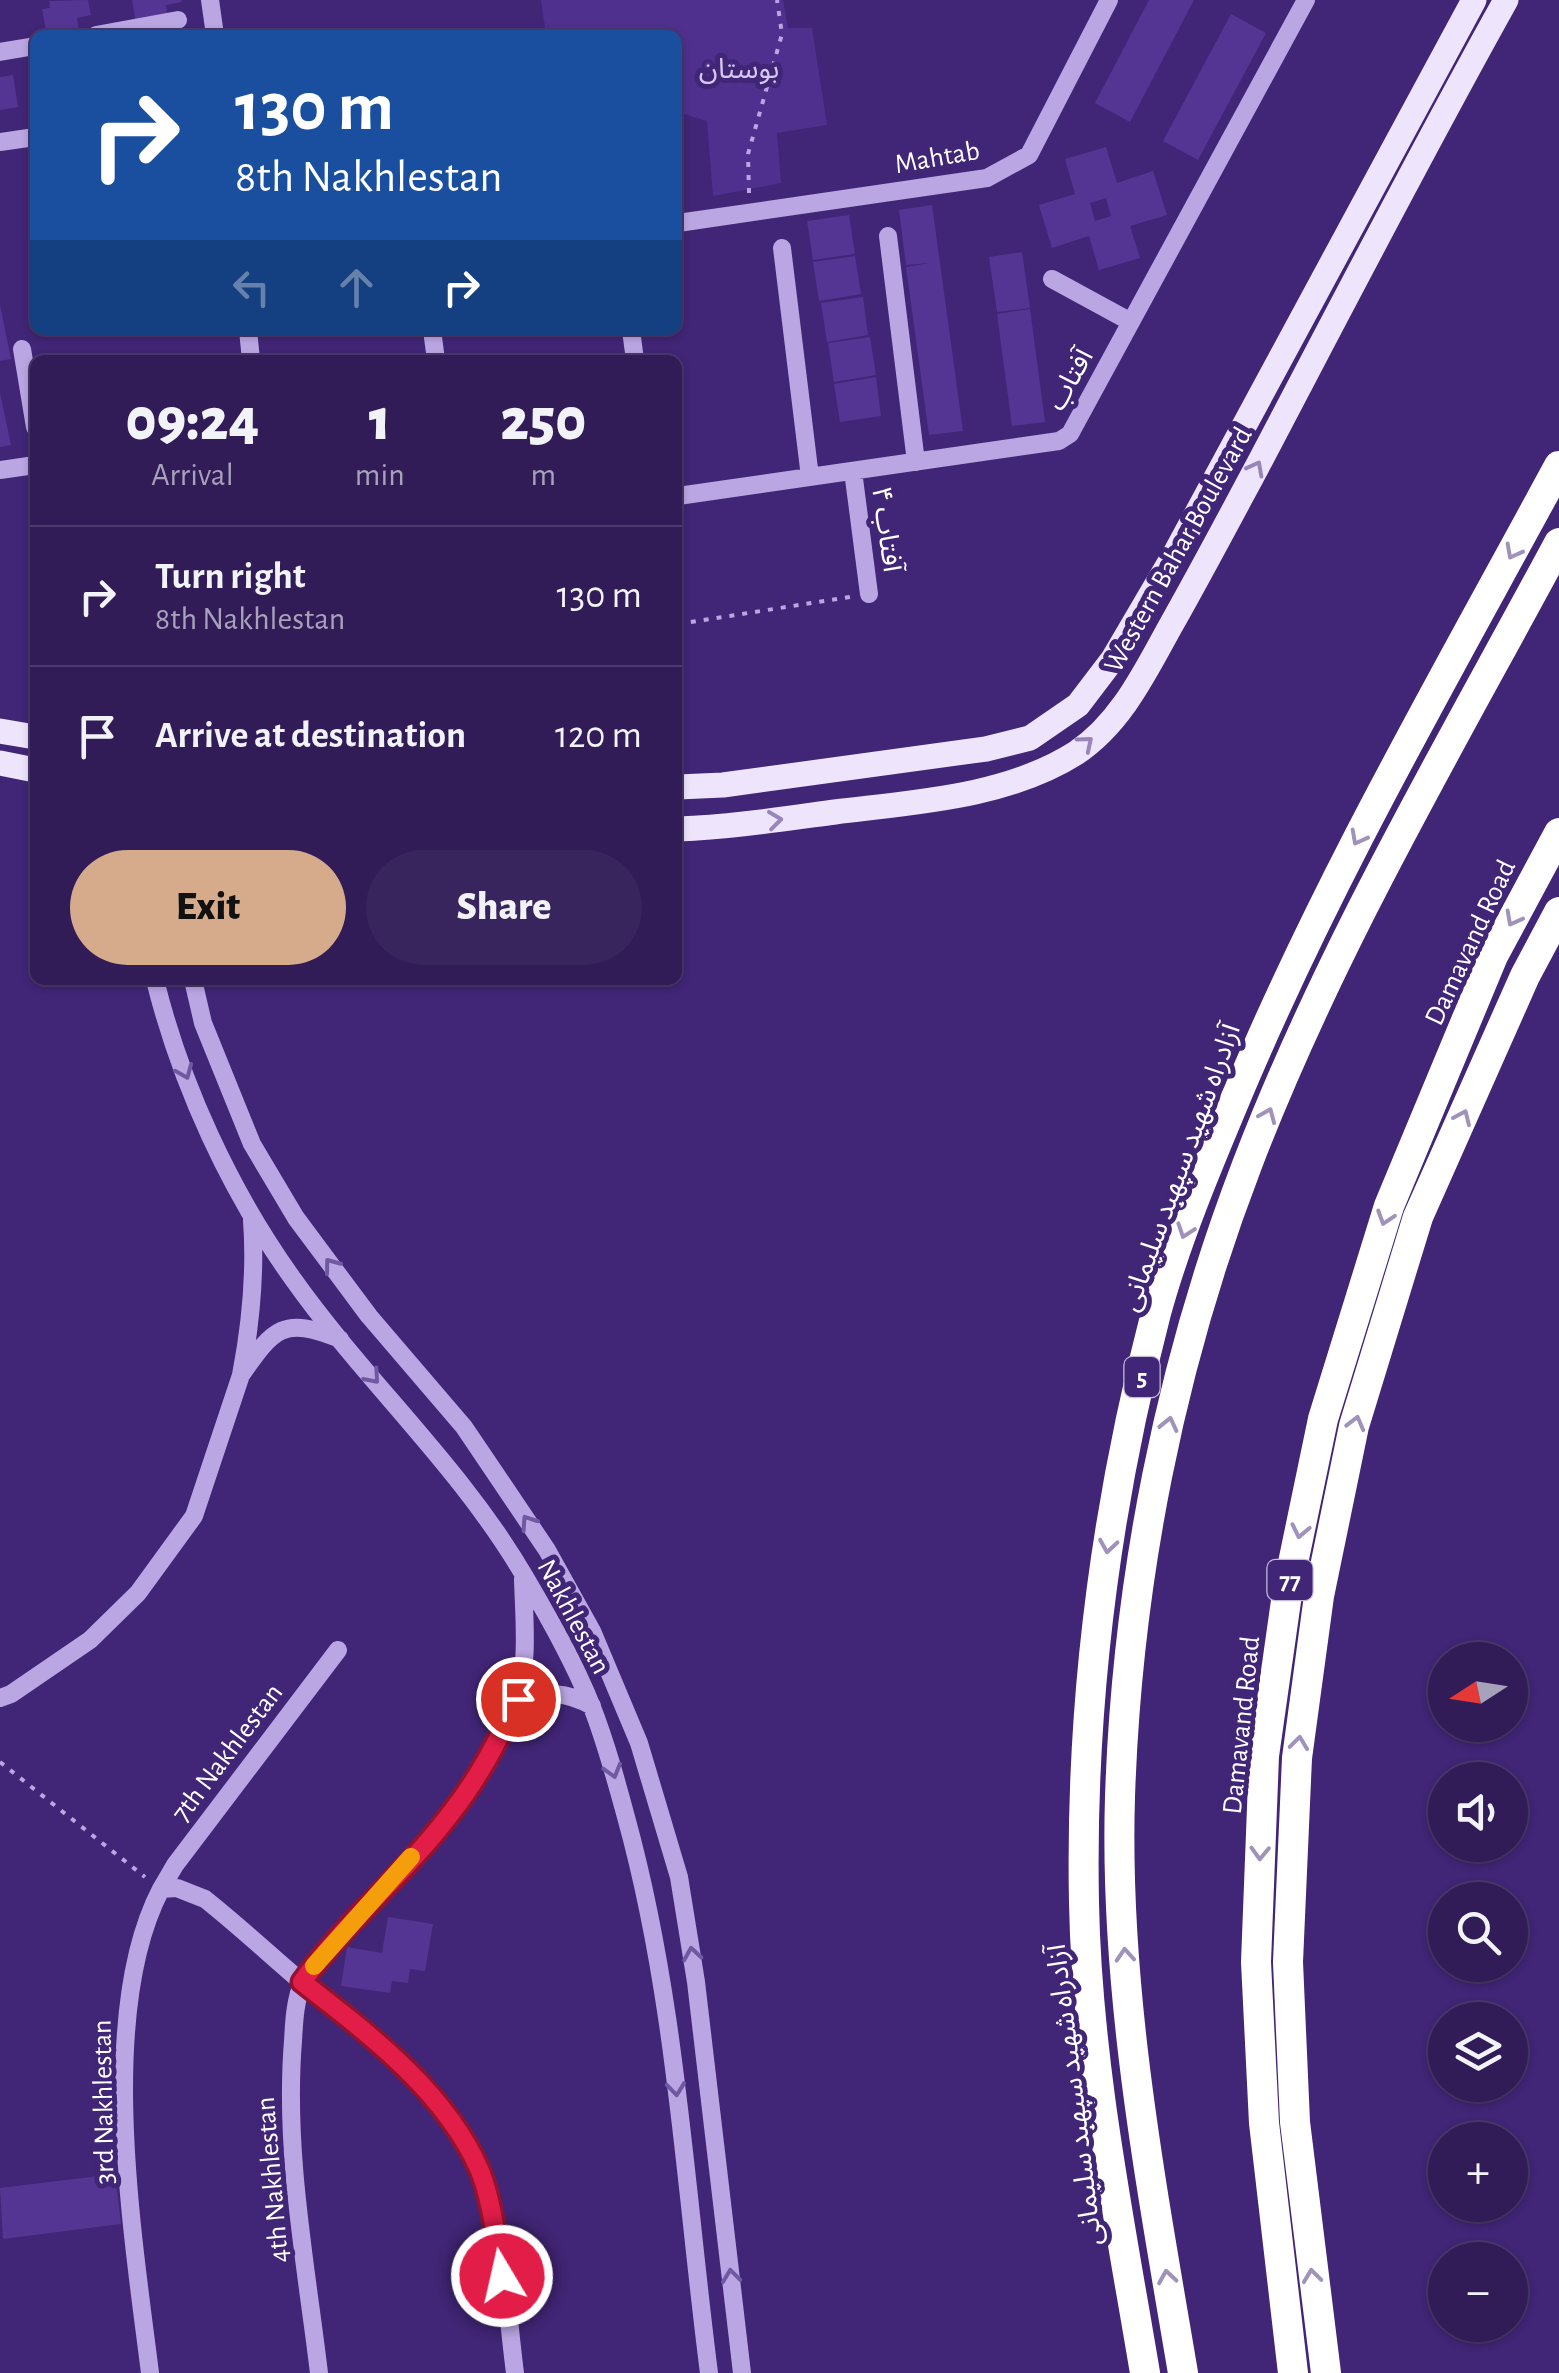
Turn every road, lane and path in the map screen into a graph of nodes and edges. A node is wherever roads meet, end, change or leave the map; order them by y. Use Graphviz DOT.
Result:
graph roads {
  1 [pos="210,0"];
  2 [pos="777,0"];
  3 [pos="1109,0"];
  4 [pos="1283,0"];
  5 [pos="1474,0"];
  6 [pos="1506,0"];
  7 [pos="1303,5"];
  8 [pos="178,20"];
  9 [pos="123,30"];
  10 [pos="214,30"];
  11 [pos="30,47"];
  12 [pos="0,52"];
  13 [pos="30,137"];
  14 [pos="0,142"];
  15 [pos="750,212"];
  16 [pos="682,222"];
  17 [pos="888,236"];
  18 [pos="782,248"];
  19 [pos="1052,279"];
  20 [pos="1131,322"];
  21 [pos="22,349"];
  22 [pos="30,397"];
  23 [pos="916,462"];
  24 [pos="30,466"];
  25 [pos="1559,466"];
  26 [pos="0,470"];
  27 [pos="852,471"];
  28 [pos="810,477"];
  29 [pos="682,495"];
  30 [pos="1559,542"];
  31 [pos="869,594"];
  32 [pos="682,623"];
  33 [pos="0,732"];
  34 [pos="30,735"];
  35 [pos="3,763"];
  36 [pos="30,769"];
  37 [pos="30,782"];
  38 [pos="682,787"];
  39 [pos="682,829"];
  40 [pos="1559,833"];
  41 [pos="1559,912"];
  42 [pos="156,985"];
  43 [pos="194,985"];
  44 [pos="252,1215"];
  45 [pos="341,1339"];
  46 [pos="241,1375"];
  47 [pos="523,1574"];
  48 [pos="338,1650"];
  49 [pos="0,1698"];
  50 [pos="518,1699"];
  51 [pos="592,1706"];
  52 [pos="0,1762"];
  53 [pos="161,1889"];
  54 [pos="302,1982"];
  55 [pos="150,2373"];
  56 [pos="319,2373"];
  57 [pos="515,2373"];
  58 [pos="709,2373"];
  59 [pos="742,2373"];
  60 [pos="1145,2373"];
  61 [pos="1183,2373"];
  62 [pos="1293,2373"];
  63 [pos="1326,2373"];
  1 -- 10 [label="street"];
  2 -- 15 [label="path"];
  3 -- 15 [label="street, Mahtab"];
  4 -- 7 [label="street"];
  5 -- 38 [label="main road, Western Bahar Boulevard"];
  39 -- 6 [label="main road, Western Bahar Boulevard, one-way"];
  7 -- 20 [label="street, آفتاب"];
  8 -- 9 [label="street"];
  11 -- 12 [label="street"];
  13 -- 14 [label="street"];
  15 -- 16 [label="street, Mahtab"];
  17 -- 23 [label="street"];
  18 -- 28 [label="street"];
  19 -- 20 [label="street"];
  20 -- 23 [label="street, آفتاب"];
  21 -- 22 [label="street"];
  23 -- 27 [label="street, آفتاب"];
  24 -- 26 [label="street"];
  25 -- 60 [label="highway, آزادراه شهید سپهبد سلیمانی / 5, one-way"];
  27 -- 28 [label="street, آفتاب"];
  27 -- 31 [label="street, آفتاب ۴"];
  28 -- 29 [label="street, آفتاب"];
  61 -- 30 [label="highway, 5, one-way"];
  31 -- 32 [label="path"];
  33 -- 34 [label="main road"];
  35 -- 36 [label="main road"];
  35 -- 37 [label="street"];
  40 -- 62 [label="highway, Damavand Road / 77, one-way"];
  63 -- 41 [label="highway, 77, one-way"];
  42 -- 44 [label="street, Nakhlestan, one-way"];
  59 -- 43 [label="street, Nakhlestan, one-way"];
  44 -- 45 [label="street, Nakhlestan"];
  44 -- 46 [label="street"];
  45 -- 46 [label="street"];
  45 -- 47 [label="street, Nakhlestan, one-way"];
  46 -- 49 [label="street"];
  47 -- 50 [label="street"];
  47 -- 51 [label="street, Nakhlestan"];
  48 -- 53 [label="street, 7th Nakhlestan"];
  50 -- 51 [label="street"];
  50 -- 54 [label="street"];
  51 -- 58 [label="street, Nakhlestan, one-way"];
  52 -- 53 [label="path"];
  53 -- 54 [label="street"];
  53 -- 55 [label="street, 3rd Nakhlestan"];
  54 -- 56 [label="street, 4th Nakhlestan"];
  54 -- 57 [label="street"];
}
